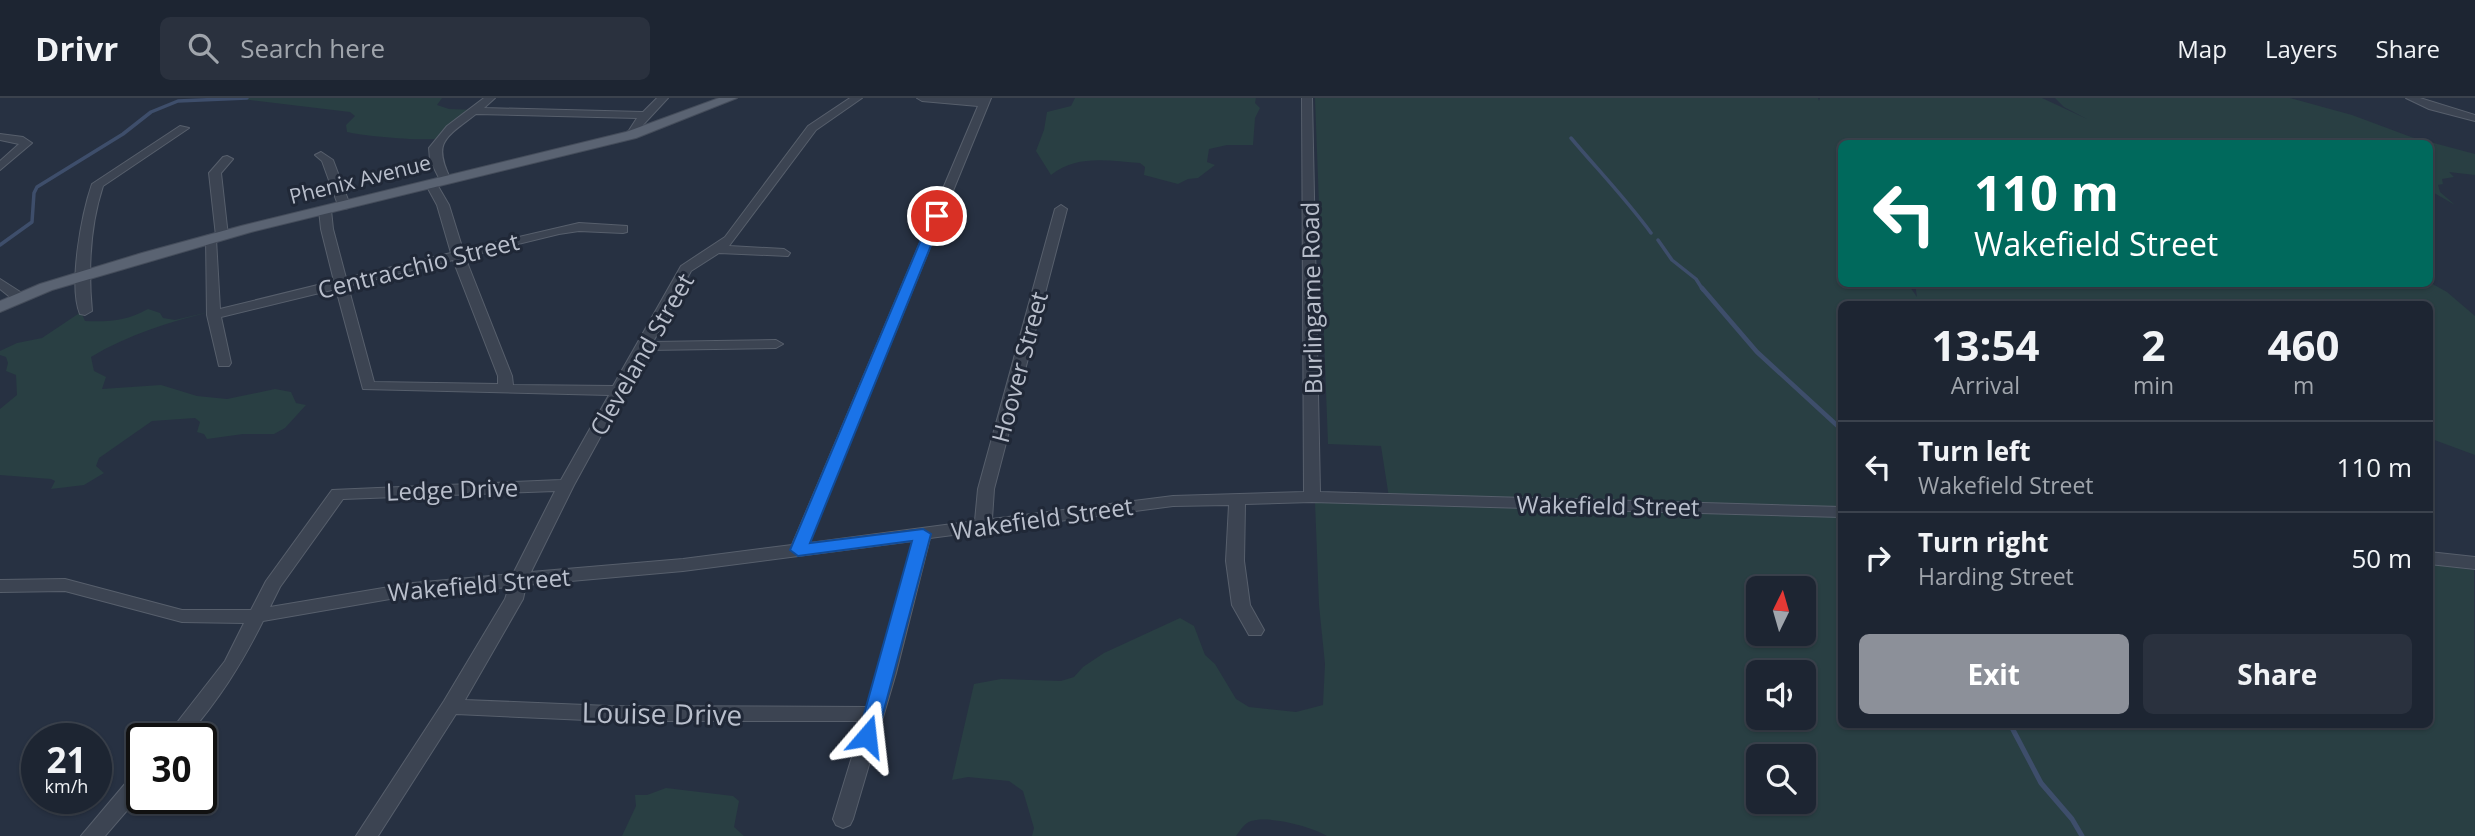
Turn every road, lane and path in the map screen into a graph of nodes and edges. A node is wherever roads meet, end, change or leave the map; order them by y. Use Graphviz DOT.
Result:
graph roads {
  1 [pos="490,98"];
  2 [pos="663,98"];
  3 [pos="732,98"];
  4 [pos="857,98"];
  5 [pos="922,98"];
  6 [pos="1307,98"];
  7 [pos="2411,98"];
  8 [pos="985,101"];
  9 [pos="475,111"];
  10 [pos="646,115"];
  11 [pos="2475,118"];
  12 [pos="184,128"];
  13 [pos="631,135"];
  14 [pos="0,137"];
  15 [pos="321,155"];
  16 [pos="227,159"];
  17 [pos="0,167"];
  18 [pos="438,182"];
  19 [pos="344,205"];
  20 [pos="1061,209"];
  21 [pos="325,210"];
  22 [pos="623,229"];
  23 [pos="216,237"];
  24 [pos="719,249"];
  25 [pos="783,253"];
  26 [pos="459,255"];
  27 [pos="82,276"];
  28 [pos="0,284"];
  29 [pos="341,285"];
  30 [pos="20,298"];
  31 [pos="0,307"];
  32 [pos="85,311"];
  33 [pos="214,315"];
  34 [pos="776,344"];
  35 [pos="643,346"];
  36 [pos="224,363"];
  37 [pos="506,387"];
  38 [pos="619,391"];
  39 [pos="566,485"];
  40 [pos="1312,497"];
  41 [pos="1237,499"];
  42 [pos="1838,512"];
  43 [pos="983,526"];
  44 [pos="923,534"];
  45 [pos="798,550"];
  46 [pos="2433,558"];
  47 [pos="2475,563"];
  48 [pos="519,580"];
  49 [pos="0,586"];
  50 [pos="256,616"];
  51 [pos="1255,630"];
  52 [pos="451,706"];
  53 [pos="874,714"];
  54 [pos="188,723"];
  55 [pos="126,797"];
  56 [pos="843,819"];
  57 [pos="92,836"];
  58 [pos="367,836"];
  1 -- 9 [label="street"];
  2 -- 10 [label="street"];
  3 -- 13 [label="main road, Phenix Avenue"];
  4 -- 24 [label="street, Cleveland Street"];
  5 -- 8 [label="street"];
  6 -- 40 [label="street, Burlingame Road"];
  7 -- 11 [label="street"];
  8 -- 45 [label="street"];
  9 -- 10 [label="street"];
  9 -- 18 [label="street"];
  10 -- 13 [label="street"];
  12 -- 27 [label="street"];
  13 -- 18 [label="main road, Phenix Avenue"];
  14 -- 17 [label="street"];
  15 -- 19 [label="street"];
  16 -- 23 [label="street"];
  18 -- 19 [label="main road, Phenix Avenue"];
  18 -- 26 [label="street"];
  19 -- 21 [label="main road, Phenix Avenue"];
  20 -- 43 [label="street, Hoover Street"];
  21 -- 23 [label="main road, Phenix Avenue"];
  21 -- 29 [label="street"];
  22 -- 26 [label="street, Centracchio Street"];
  23 -- 27 [label="main road, Phenix Avenue"];
  23 -- 33 [label="street"];
  24 -- 25 [label="street"];
  24 -- 35 [label="street, Cleveland Street"];
  26 -- 29 [label="street, Centracchio Street"];
  26 -- 37 [label="street"];
  27 -- 30 [label="main road, Phenix Avenue"];
  27 -- 32 [label="street"];
  28 -- 30 [label="street"];
  29 -- 33 [label="street, Centracchio Street"];
  29 -- 37 [label="street"];
  30 -- 31 [label="main road, Phenix Avenue"];
  33 -- 36 [label="street"];
  34 -- 35 [label="street"];
  35 -- 38 [label="street, Cleveland Street"];
  37 -- 38 [label="street"];
  38 -- 39 [label="street, Cleveland Street"];
  39 -- 48 [label="street, Cleveland Street"];
  39 -- 50 [label="street, Ledge Drive"];
  40 -- 41 [label="street, Wakefield Street"];
  40 -- 42 [label="street, Wakefield Street"];
  41 -- 43 [label="street, Wakefield Street"];
  41 -- 51 [label="street"];
  43 -- 44 [label="street, Wakefield Street"];
  44 -- 45 [label="street, Wakefield Street"];
  44 -- 53 [label="street"];
  45 -- 48 [label="street, Wakefield Street"];
  46 -- 47 [label="street"];
  48 -- 50 [label="street, Wakefield Street"];
  48 -- 52 [label="street, Cleveland Street"];
  49 -- 50 [label="street, Wakefield Street"];
  50 -- 54 [label="street"];
  52 -- 53 [label="street, Louise Drive"];
  52 -- 58 [label="street, Cleveland Street"];
  53 -- 56 [label="street"];
  55 -- 57 [label="street"];
}
